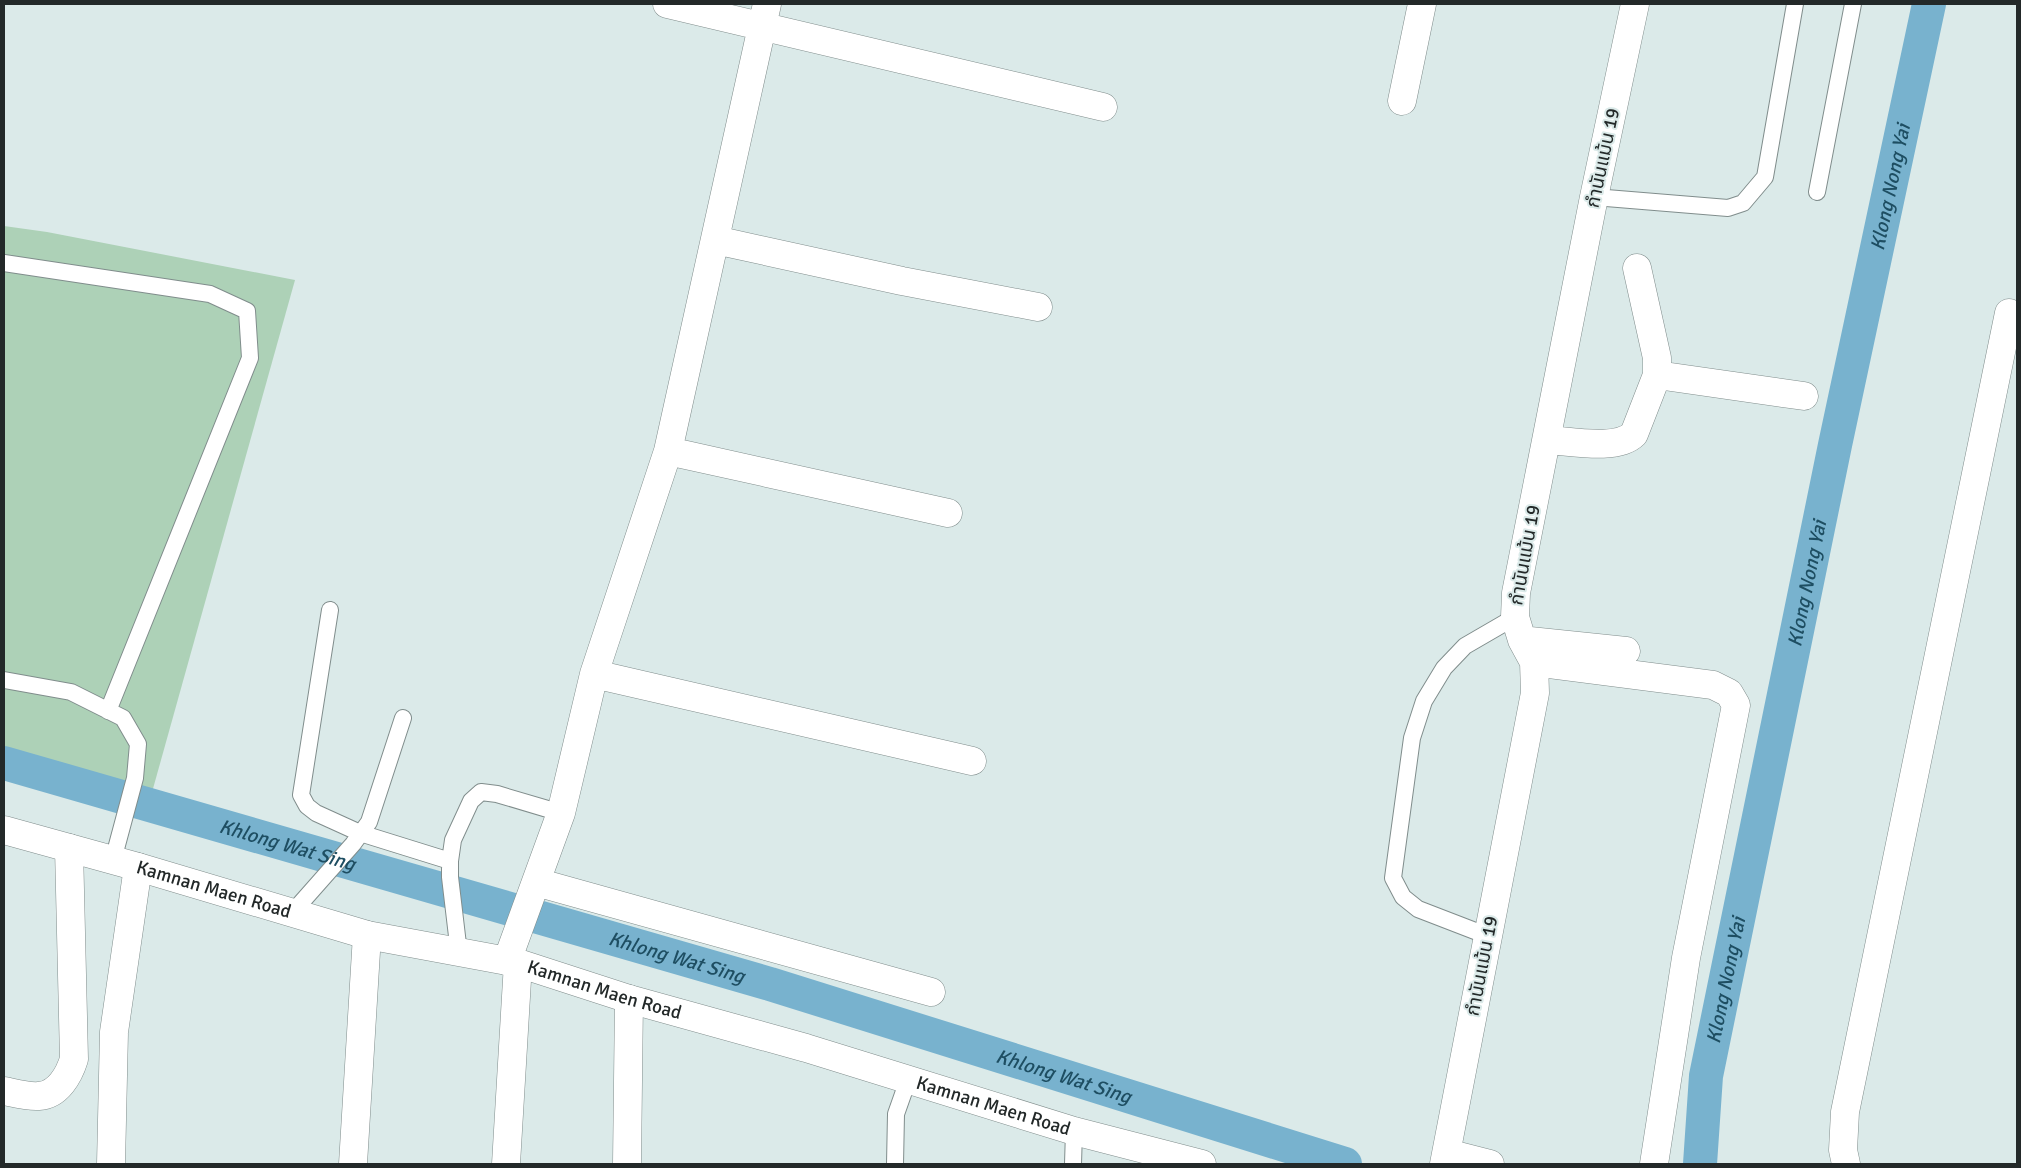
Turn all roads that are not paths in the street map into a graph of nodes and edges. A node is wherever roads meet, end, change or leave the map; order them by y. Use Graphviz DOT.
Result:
graph roads {
  1 [pos="667,4"];
  2 [pos="1422,4"];
  3 [pos="1635,4"];
  4 [pos="1794,4"];
  5 [pos="1852,4"];
  6 [pos="764,16"];
  7 [pos="1402,101"];
  8 [pos="1103,107"];
  9 [pos="1817,192"];
  10 [pos="1594,197"];
  11 [pos="715,240"];
  12 [pos="4,263"];
  13 [pos="1637,268"];
  14 [pos="1038,307"];
  15 [pos="2009,313"];
  16 [pos="1658,375"];
  17 [pos="1804,396"];
  18 [pos="1546,440"];
  19 [pos="668,451"];
  20 [pos="948,513"];
  21 [pos="330,610"];
  22 [pos="1524,640"];
  23 [pos="1626,651"];
  24 [pos="594,674"];
  25 [pos="4,680"];
  26 [pos="108,711"];
  27 [pos="403,718"];
  28 [pos="972,761"];
  29 [pos="561,814"];
  30 [pos="4,830"];
  31 [pos="360,833"];
  32 [pos="69,848"];
  33 [pos="450,860"];
  34 [pos="126,864"];
  35 [pos="533,890"];
  36 [pos="292,913"];
  37 [pos="367,935"];
  38 [pos="1488,936"];
  39 [pos="458,943"];
  40 [pos="512,962"];
  41 [pos="931,992"];
  42 [pos="629,999"];
  43 [pos="908,1080"];
  44 [pos="4,1091"];
  45 [pos="1074,1131"];
  46 [pos="1445,1159"];
  47 [pos="111,1164"];
  48 [pos="353,1164"];
  49 [pos="506,1164"];
  50 [pos="627,1164"];
  51 [pos="895,1164"];
  52 [pos="1073,1164"];
  53 [pos="1202,1164"];
  54 [pos="1490,1164"];
  55 [pos="1654,1164"];
  56 [pos="1846,1164"];
  1 -- 6 [label="street"];
  2 -- 7 [label="street"];
  3 -- 10 [label="street, กำนันแม้น 19"];
  4 -- 10 [label="lane"];
  5 -- 9 [label="lane"];
  6 -- 8 [label="street"];
  6 -- 11 [label="street"];
  10 -- 18 [label="street, กำนันแม้น 19"];
  11 -- 14 [label="street"];
  11 -- 19 [label="street"];
  12 -- 26 [label="lane"];
  13 -- 16 [label="street"];
  15 -- 56 [label="street"];
  16 -- 17 [label="street"];
  16 -- 18 [label="street"];
  18 -- 22 [label="street, กำนันแม้น 19"];
  19 -- 20 [label="street"];
  19 -- 24 [label="street"];
  21 -- 31 [label="lane"];
  22 -- 23 [label="street"];
  22 -- 38 [label="street, กำนันแม้น 19"];
  22 -- 38 [label="lane"];
  22 -- 55 [label="street"];
  24 -- 28 [label="street"];
  24 -- 29 [label="street"];
  25 -- 26 [label="lane"];
  26 -- 34 [label="lane"];
  27 -- 31 [label="lane"];
  29 -- 33 [label="lane"];
  29 -- 35 [label="street"];
  30 -- 32 [label="street, Kamnan Maen Road"];
  31 -- 33 [label="lane"];
  31 -- 36 [label="lane"];
  32 -- 34 [label="street, Kamnan Maen Road"];
  32 -- 44 [label="street"];
  33 -- 39 [label="lane"];
  34 -- 36 [label="street, Kamnan Maen Road"];
  34 -- 47 [label="street"];
  35 -- 40 [label="street"];
  35 -- 41 [label="street"];
  36 -- 37 [label="street, Kamnan Maen Road"];
  37 -- 39 [label="street, Kamnan Maen Road"];
  37 -- 48 [label="street"];
  38 -- 46 [label="street, กำนันแม้น 19"];
  39 -- 40 [label="street, Kamnan Maen Road"];
  40 -- 42 [label="street, Kamnan Maen Road"];
  40 -- 49 [label="street"];
  42 -- 43 [label="street, Kamnan Maen Road"];
  42 -- 50 [label="street"];
  43 -- 45 [label="street, Kamnan Maen Road"];
  43 -- 51 [label="lane"];
  45 -- 52 [label="lane"];
  45 -- 53 [label="street, Kamnan Maen Road"];
  46 -- 54 [label="street"];
}
